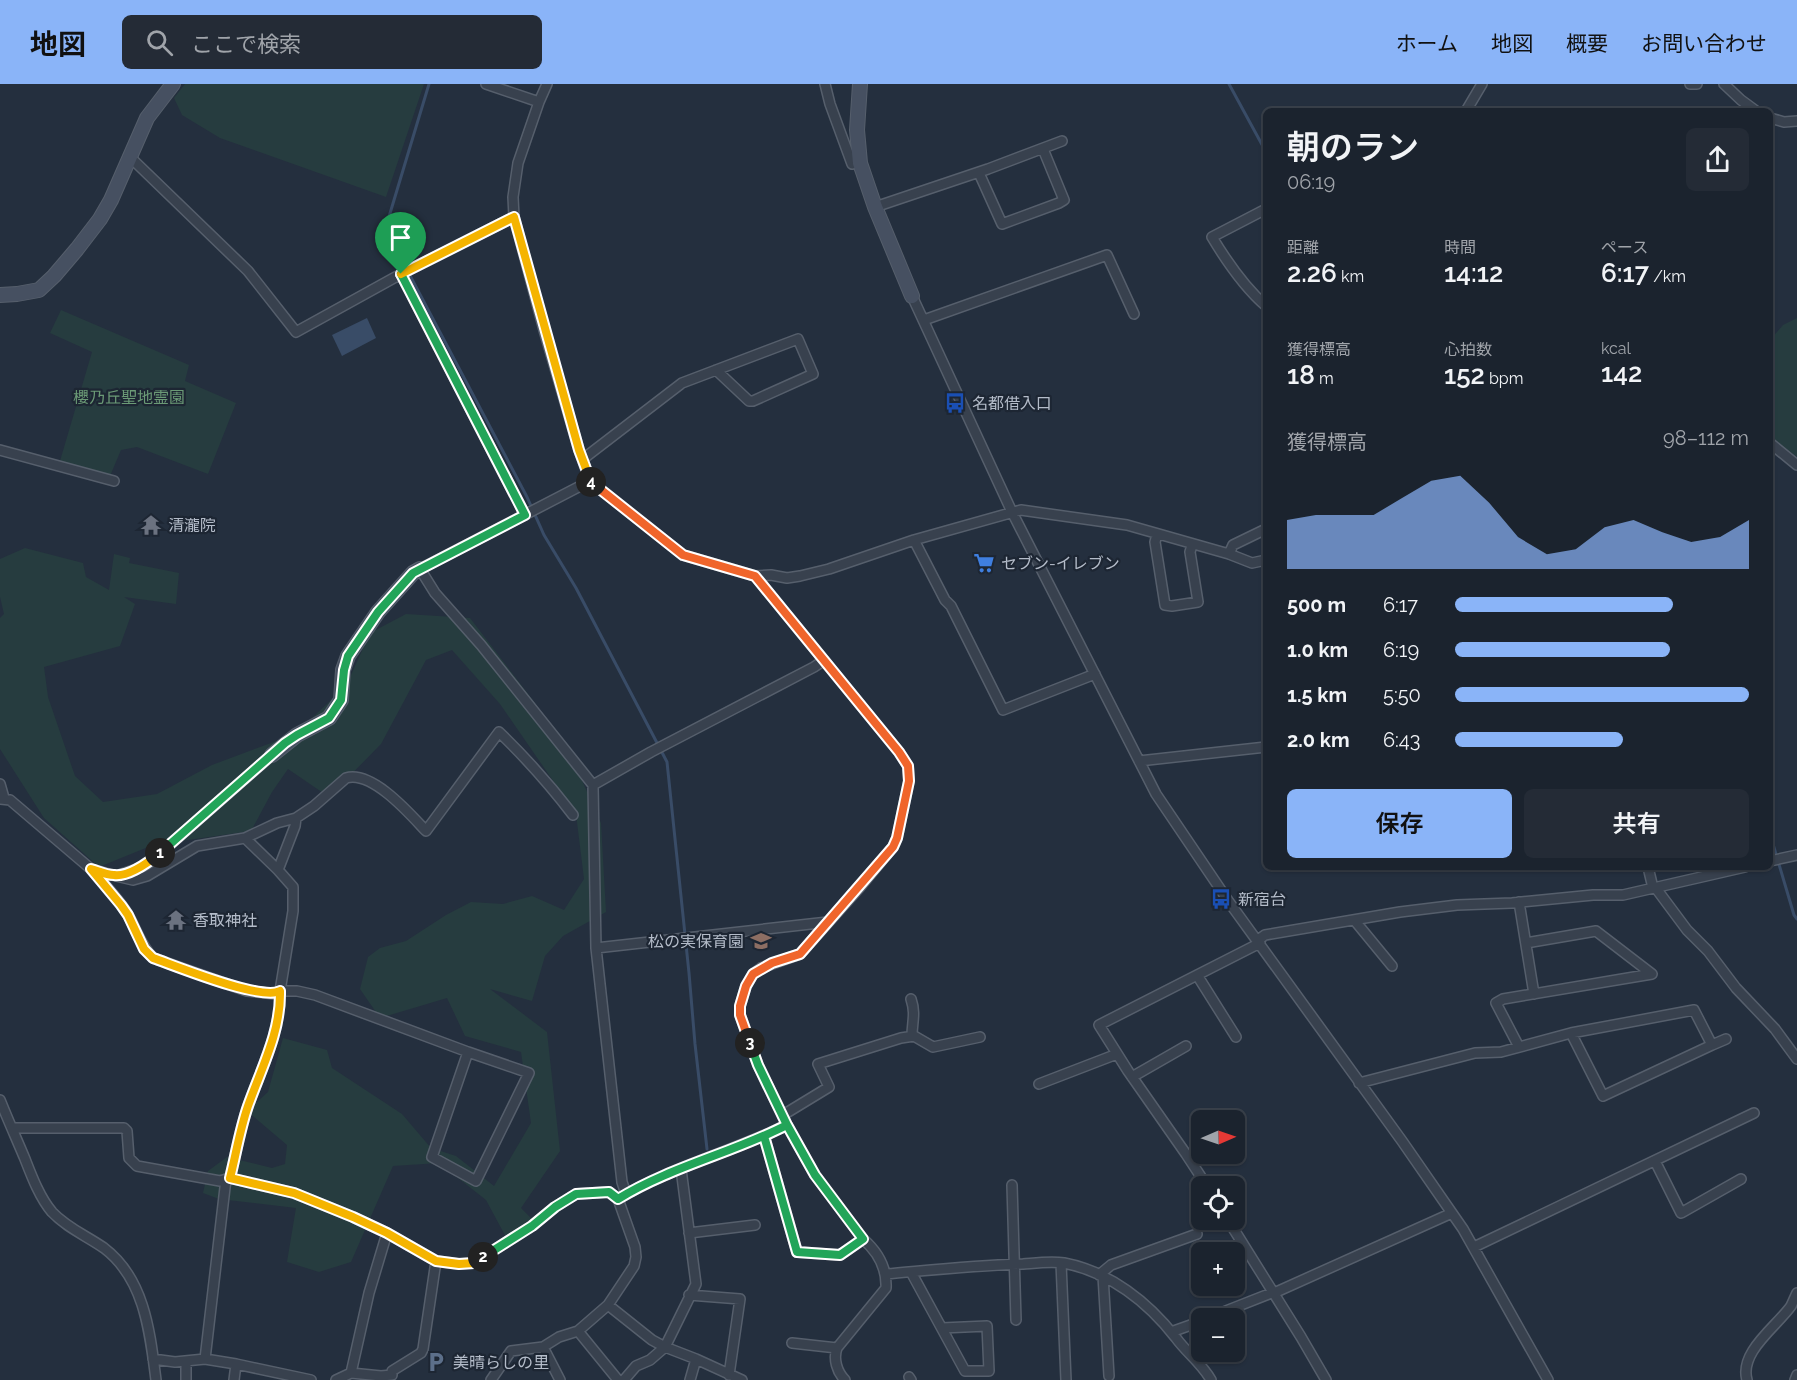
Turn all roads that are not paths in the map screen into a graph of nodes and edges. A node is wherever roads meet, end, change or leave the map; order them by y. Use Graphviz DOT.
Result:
graph roads {
  1 [pos="173,84"];
  2 [pos="486,84"];
  3 [pos="547,84"];
  4 [pos="825,84"];
  5 [pos="860,84"];
  6 [pos="1482,84"];
  7 [pos="1690,84"];
  8 [pos="1697,84"];
  9 [pos="1724,84"];
  10 [pos="538,102"];
  11 [pos="1468,108"];
  12 [pos="1752,108"];
  13 [pos="1773,119"];
  14 [pos="1797,121"];
  15 [pos="1062,141"];
  16 [pos="1043,149"];
  17 [pos="130,157"];
  18 [pos="852,164"];
  19 [pos="979,172"];
  20 [pos="875,207"];
  21 [pos="1263,211"];
  22 [pos="514,217"];
  23 [pos="403,273"];
  24 [pos="0,295"];
  25 [pos="912,296"];
  26 [pos="1263,304"];
  27 [pos="1134,314"];
  28 [pos="924,320"];
  29 [pos="716,370"];
  30 [pos="1773,445"];
  31 [pos="0,450"];
  32 [pos="583,459"];
  33 [pos="1797,465"];
  34 [pos="590,481"];
  35 [pos="114,482"];
  36 [pos="1012,512"];
  37 [pos="527,514"];
  38 [pos="1263,530"];
  39 [pos="1157,534"];
  40 [pos="914,540"];
  41 [pos="1192,545"];
  42 [pos="1229,554"];
  43 [pos="1263,561"];
  44 [pos="420,569"];
  45 [pos="755,576"];
  46 [pos="823,661"];
  47 [pos="1095,675"];
  48 [pos="1263,747"];
  49 [pos="272,755"];
  50 [pos="1139,761"];
  51 [pos="0,784"];
  52 [pos="593,785"];
  53 [pos="2,798"];
  54 [pos="573,815"];
  55 [pos="296,818"];
  56 [pos="244,838"];
  57 [pos="1797,855"];
  58 [pos="1773,860"];
  59 [pos="91,869"];
  60 [pos="278,870"];
  61 [pos="1649,870"];
  62 [pos="1732,870"];
  63 [pos="116,876"];
  64 [pos="1654,888"];
  65 [pos="1519,902"];
  66 [pos="1355,921"];
  67 [pos="828,922"];
  68 [pos="1259,941"];
  69 [pos="1526,943"];
  70 [pos="596,948"];
  71 [pos="1392,966"];
  72 [pos="1197,975"];
  73 [pos="280,991"];
  74 [pos="1534,994"];
  75 [pos="910,999"];
  76 [pos="1572,1033"];
  77 [pos="912,1036"];
  78 [pos="1236,1036"];
  79 [pos="980,1037"];
  80 [pos="1726,1039"];
  81 [pos="1712,1045"];
  82 [pos="1186,1046"];
  83 [pos="1519,1047"];
  84 [pos="468,1052"];
  85 [pos="1117,1054"];
  86 [pos="1797,1059"];
  87 [pos="1132,1077"];
  88 [pos="1359,1083"];
  89 [pos="1039,1084"];
  90 [pos="0,1101"];
  91 [pos="3,1112"];
  92 [pos="1754,1113"];
  93 [pos="783,1115"];
  94 [pos="787,1125"];
  95 [pos="12,1128"];
  96 [pos="764,1136"];
  97 [pos="1655,1161"];
  98 [pos="681,1169"];
  99 [pos="1200,1176"];
  100 [pos="228,1178"];
  101 [pos="1741,1179"];
  102 [pos="1012,1185"];
  103 [pos="622,1197"];
  104 [pos="1452,1213"];
  105 [pos="755,1224"];
  106 [pos="1234,1230"];
  107 [pos="387,1233"];
  108 [pos="689,1233"];
  109 [pos="1197,1234"];
  110 [pos="863,1239"];
  111 [pos="1474,1247"];
  112 [pos="436,1261"];
  113 [pos="1061,1263"];
  114 [pos="1014,1264"];
  115 [pos="911,1272"];
  116 [pos="886,1274"];
  117 [pos="1101,1276"];
  118 [pos="1274,1293"];
  119 [pos="1797,1293"];
  120 [pos="689,1295"];
  121 [pos="608,1305"];
  122 [pos="1234,1308"];
  123 [pos="1016,1320"];
  124 [pos="1191,1325"];
  125 [pos="942,1328"];
  126 [pos="578,1331"];
  127 [pos="1171,1332"];
  128 [pos="792,1343"];
  129 [pos="543,1347"];
  130 [pos="665,1347"];
  131 [pos="837,1348"];
  132 [pos="153,1359"];
  133 [pos="205,1359"];
  134 [pos="696,1359"];
  135 [pos="186,1362"];
  136 [pos="236,1364"];
  137 [pos="351,1373"];
  138 [pos="729,1375"];
  139 [pos="1797,1375"];
  140 [pos="1109,1376"];
  141 [pos="156,1380"];
  142 [pos="186,1380"];
  143 [pos="234,1380"];
  144 [pos="311,1380"];
  145 [pos="336,1380"];
  146 [pos="491,1380"];
  147 [pos="560,1380"];
  148 [pos="618,1380"];
  149 [pos="624,1380"];
  150 [pos="690,1380"];
  151 [pos="740,1380"];
  152 [pos="845,1380"];
  153 [pos="1066,1380"];
  154 [pos="1211,1380"];
  155 [pos="1326,1380"];
  156 [pos="1548,1380"];
  157 [pos="1747,1380"];
  158 [pos="1795,1380"];
  1 -- 17 [label="street"];
  2 -- 10 [label="street"];
  3 -- 10 [label="street"];
  4 -- 18 [label="street"];
  5 -- 20 [label="street"];
  6 -- 11 [label="street"];
  7 -- 8 [label="street"];
  9 -- 12 [label="street"];
  10 -- 22 [label="street"];
  13 -- 14 [label="street"];
  15 -- 16 [label="street"];
  16 -- 19 [label="street"];
  16 -- 19 [label="street"];
  17 -- 23 [label="street"];
  17 -- 24 [label="street"];
  19 -- 20 [label="street"];
  20 -- 25 [label="street"];
  21 -- 26 [label="street"];
  22 -- 23 [label="street"];
  22 -- 32 [label="street"];
  23 -- 37 [label="street"];
  25 -- 28 [label="street"];
  27 -- 28 [label="street"];
  28 -- 36 [label="street"];
  29 -- 29 [label="street"];
  29 -- 32 [label="street"];
  30 -- 33 [label="street"];
  31 -- 35 [label="street"];
  32 -- 34 [label="street"];
  34 -- 37 [label="street"];
  34 -- 45 [label="street"];
  36 -- 39 [label="street"];
  36 -- 40 [label="street"];
  36 -- 47 [label="street"];
  37 -- 44 [label="street"];
  38 -- 42 [label="street"];
  39 -- 41 [label="street"];
  39 -- 41 [label="street"];
  40 -- 45 [label="street"];
  40 -- 47 [label="street"];
  41 -- 42 [label="street"];
  42 -- 43 [label="street"];
  44 -- 49 [label="street"];
  44 -- 52 [label="street"];
  45 -- 46 [label="street"];
  46 -- 52 [label="street"];
  46 -- 67 [label="street"];
  47 -- 50 [label="street"];
  48 -- 50 [label="street"];
  49 -- 63 [label="street"];
  50 -- 68 [label="street"];
  51 -- 53 [label="street"];
  52 -- 70 [label="street"];
  53 -- 59 [label="street"];
  54 -- 55 [label="street"];
  55 -- 56 [label="street"];
  55 -- 60 [label="street"];
  56 -- 60 [label="street"];
  56 -- 63 [label="street"];
  57 -- 58 [label="street"];
  59 -- 63 [label="street"];
  59 -- 73 [label="street"];
  60 -- 73 [label="street"];
  61 -- 64 [label="street"];
  62 -- 64 [label="street"];
  64 -- 65 [label="street"];
  64 -- 86 [label="street"];
  65 -- 66 [label="street"];
  65 -- 69 [label="street"];
  66 -- 68 [label="street"];
  66 -- 71 [label="street"];
  67 -- 70 [label="street"];
  67 -- 93 [label="street"];
  68 -- 72 [label="street"];
  68 -- 88 [label="street"];
  69 -- 74 [label="street"];
  69 -- 74 [label="street"];
  70 -- 103 [label="street"];
  72 -- 78 [label="street"];
  72 -- 85 [label="street"];
  73 -- 84 [label="street"];
  73 -- 100 [label="street"];
  74 -- 83 [label="street"];
  75 -- 77 [label="street"];
  76 -- 81 [label="street"];
  76 -- 81 [label="street"];
  76 -- 83 [label="street"];
  77 -- 79 [label="street"];
  77 -- 93 [label="street"];
  80 -- 81 [label="street"];
  82 -- 87 [label="street"];
  83 -- 88 [label="street"];
  84 -- 84 [label="street"];
  85 -- 87 [label="street"];
  85 -- 89 [label="street"];
  87 -- 99 [label="street"];
  88 -- 104 [label="street"];
  90 -- 91 [label="street"];
  91 -- 95 [label="street"];
  92 -- 97 [label="street"];
  93 -- 94 [label="street"];
  94 -- 96 [label="street"];
  94 -- 110 [label="street"];
  95 -- 100 [label="street"];
  95 -- 132 [label="street"];
  96 -- 98 [label="street"];
  96 -- 110 [label="street"];
  97 -- 101 [label="street"];
  97 -- 111 [label="street"];
  98 -- 103 [label="street"];
  98 -- 108 [label="street"];
  100 -- 107 [label="street"];
  100 -- 133 [label="street"];
  102 -- 114 [label="street"];
  103 -- 112 [label="street"];
  103 -- 121 [label="street"];
  104 -- 111 [label="street"];
  104 -- 118 [label="street"];
  105 -- 108 [label="street"];
  106 -- 118 [label="street"];
  107 -- 112 [label="street"];
  107 -- 137 [label="street"];
  108 -- 120 [label="street"];
  109 -- 117 [label="street"];
  110 -- 116 [label="street"];
  111 -- 156 [label="street"];
  112 -- 137 [label="street"];
  113 -- 114 [label="street"];
  113 -- 117 [label="street"];
  113 -- 153 [label="street"];
  114 -- 115 [label="street"];
  114 -- 123 [label="street"];
  115 -- 116 [label="street"];
  115 -- 125 [label="street"];
  116 -- 131 [label="street"];
  117 -- 127 [label="street"];
  117 -- 140 [label="street"];
  118 -- 122 [label="street"];
  118 -- 155 [label="street"];
  119 -- 157 [label="street"];
  120 -- 130 [label="street"];
  120 -- 138 [label="street"];
  121 -- 126 [label="street"];
  121 -- 130 [label="street"];
  124 -- 127 [label="street"];
  125 -- 125 [label="street"];
  126 -- 129 [label="street"];
  126 -- 148 [label="street"];
  127 -- 154 [label="street"];
  128 -- 131 [label="street"];
  129 -- 146 [label="street"];
  129 -- 147 [label="street"];
  130 -- 134 [label="street"];
  130 -- 149 [label="street"];
  131 -- 152 [label="street"];
  132 -- 135 [label="street"];
  132 -- 141 [label="street"];
  133 -- 135 [label="street"];
  133 -- 136 [label="street"];
  134 -- 138 [label="street"];
  134 -- 150 [label="street"];
  135 -- 142 [label="street"];
  136 -- 143 [label="street"];
  136 -- 144 [label="street"];
  137 -- 145 [label="street"];
  138 -- 151 [label="street"];
  139 -- 158 [label="street"];
}
